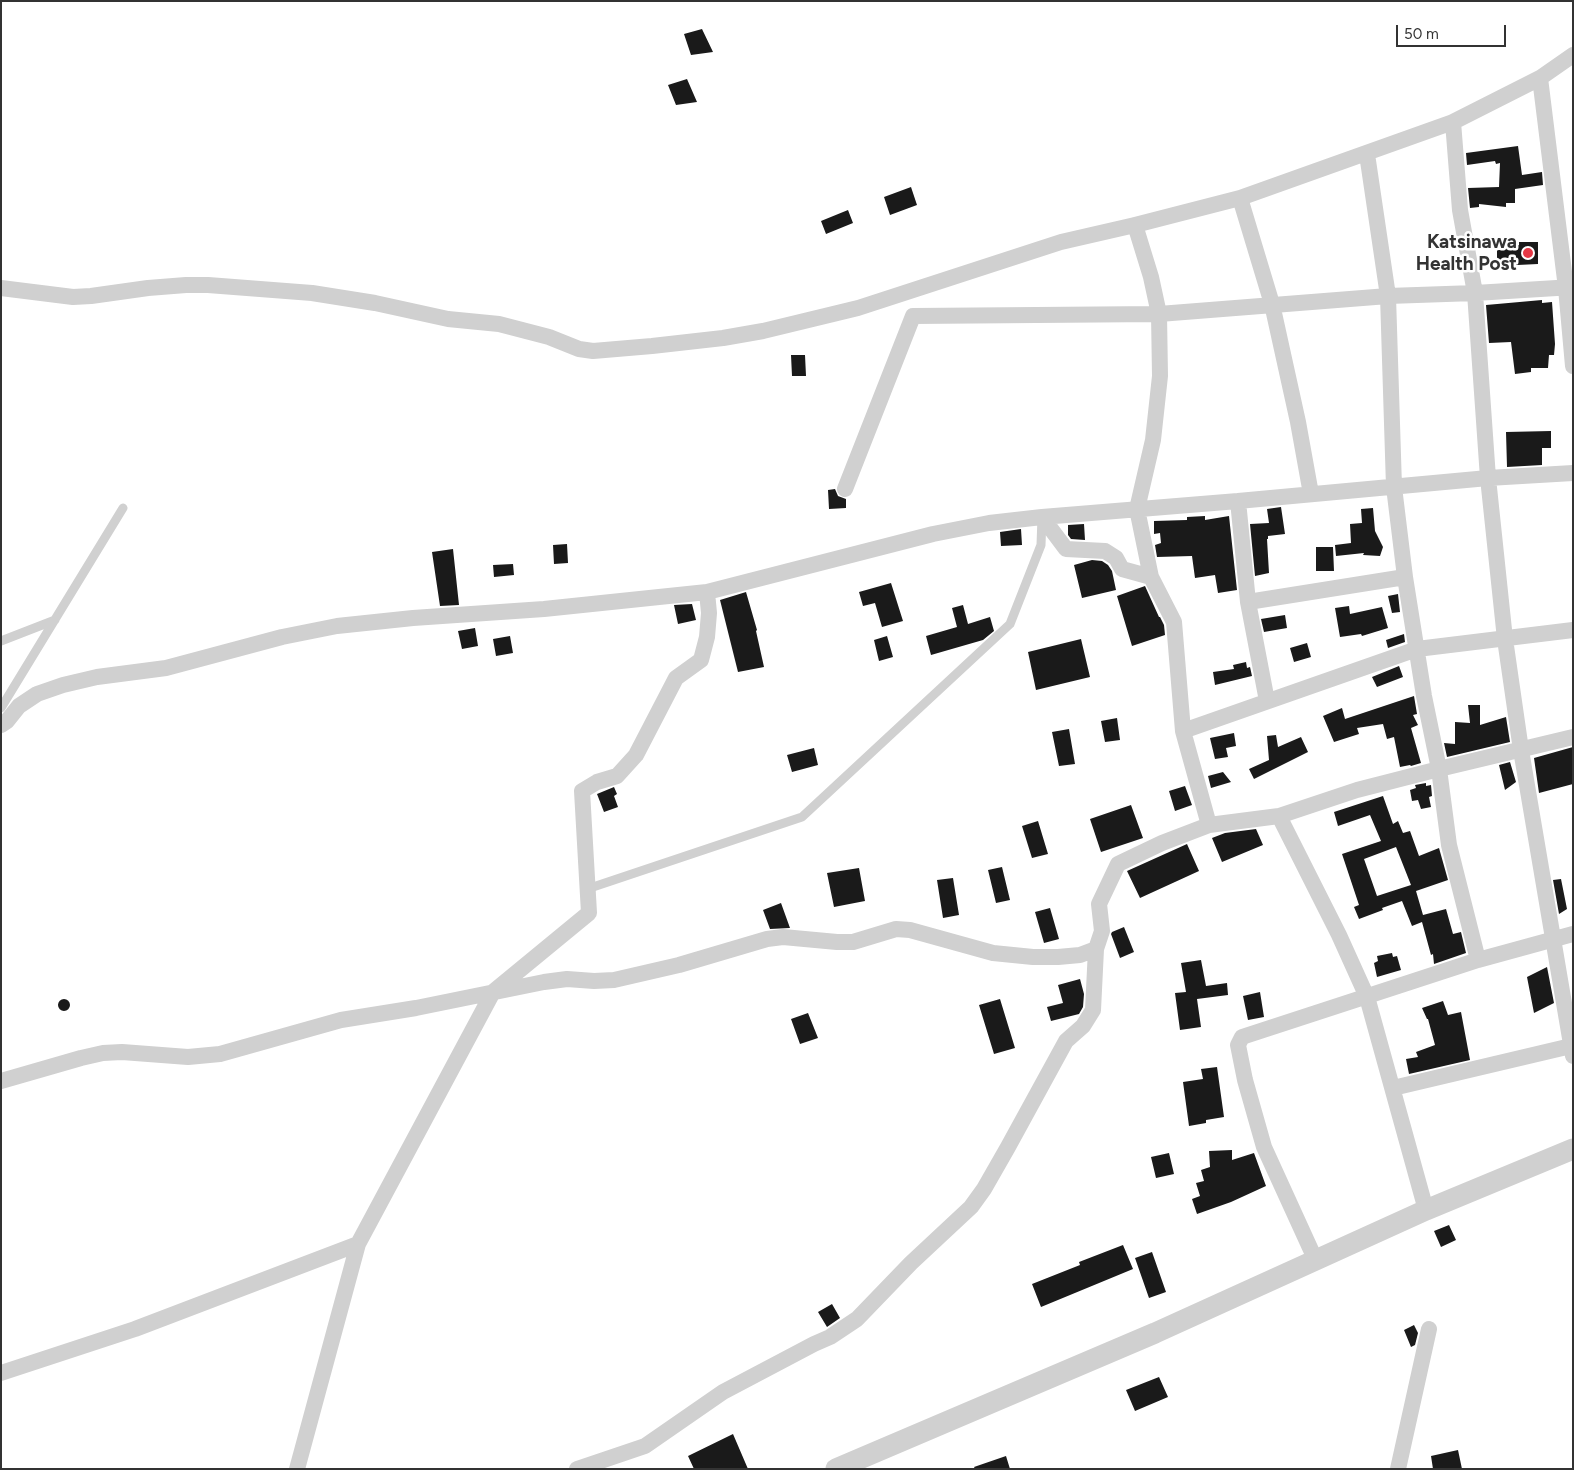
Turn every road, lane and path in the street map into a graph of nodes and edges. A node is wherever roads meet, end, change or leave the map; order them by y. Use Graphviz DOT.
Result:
graph roads {
  1 [pos="1573,55"];
  2 [pos="1540,78"];
  3 [pos="1454,122"];
  4 [pos="1367,154"];
  5 [pos="1240,198"];
  6 [pos="1135,225"];
  7 [pos="1569,287"];
  8 [pos="1,288"];
  9 [pos="1474,293"];
  10 [pos="1388,296"];
  11 [pos="1272,304"];
  12 [pos="1159,314"];
  13 [pos="1573,366"];
  14 [pos="1573,474"];
  15 [pos="1488,478"];
  16 [pos="1394,487"];
  17 [pos="845,489"];
  18 [pos="1311,494"];
  19 [pos="1238,502"];
  20 [pos="123,508"];
  21 [pos="1137,509"];
  22 [pos="1042,517"];
  23 [pos="1151,577"];
  24 [pos="1405,577"];
  25 [pos="707,592"];
  26 [pos="1248,602"];
  27 [pos="55,620"];
  28 [pos="1573,630"];
  29 [pos="1505,639"];
  30 [pos="1,641"];
  31 [pos="1417,649"];
  32 [pos="1267,701"];
  33 [pos="1,708"];
  34 [pos="1,725"];
  35 [pos="1183,731"];
  36 [pos="1573,737"];
  37 [pos="1521,750"];
  38 [pos="1439,769"];
  39 [pos="1279,816"];
  40 [pos="1209,825"];
  41 [pos="587,889"];
  42 [pos="1573,934"];
  43 [pos="1553,938"];
  44 [pos="1096,949"];
  45 [pos="1478,960"];
  46 [pos="493,992"];
  47 [pos="1367,997"];
  48 [pos="1572,1051"];
  49 [pos="1,1081"];
  50 [pos="1393,1088"];
  51 [pos="1573,1149"];
  52 [pos="1426,1210"];
  53 [pos="358,1244"];
  54 [pos="1316,1261"];
  55 [pos="1429,1329"];
  56 [pos="1,1373"];
  57 [pos="297,1469"];
  58 [pos="577,1469"];
  59 [pos="836,1469"];
  60 [pos="1398,1469"];
  1 -- 2 [label="street"];
  2 -- 3 [label="street"];
  2 -- 7 [label="street"];
  3 -- 4 [label="street"];
  3 -- 9 [label="street"];
  4 -- 5 [label="street"];
  4 -- 10 [label="street"];
  5 -- 6 [label="street"];
  5 -- 11 [label="street"];
  6 -- 8 [label="street"];
  6 -- 12 [label="street"];
  7 -- 9 [label="street"];
  7 -- 13 [label="street"];
  9 -- 10 [label="street"];
  9 -- 15 [label="street"];
  10 -- 11 [label="street"];
  10 -- 16 [label="street"];
  11 -- 12 [label="street"];
  11 -- 18 [label="street"];
  12 -- 17 [label="street"];
  12 -- 21 [label="street"];
  14 -- 15 [label="street"];
  15 -- 16 [label="street"];
  15 -- 29 [label="street"];
  16 -- 18 [label="street"];
  16 -- 24 [label="street"];
  18 -- 19 [label="street"];
  19 -- 21 [label="street"];
  19 -- 26 [label="street"];
  20 -- 27 [label="lane"];
  21 -- 22 [label="street"];
  21 -- 23 [label="street"];
  22 -- 23 [label="street"];
  22 -- 25 [label="street"];
  22 -- 41 [label="lane"];
  23 -- 35 [label="street"];
  24 -- 26 [label="street"];
  24 -- 31 [label="street"];
  25 -- 34 [label="street"];
  25 -- 41 [label="street"];
  26 -- 32 [label="street"];
  27 -- 30 [label="lane"];
  27 -- 33 [label="lane"];
  28 -- 29 [label="street"];
  29 -- 31 [label="street"];
  29 -- 37 [label="street"];
  31 -- 32 [label="street"];
  31 -- 38 [label="street"];
  32 -- 35 [label="street"];
  35 -- 40 [label="street"];
  36 -- 37 [label="street"];
  37 -- 38 [label="street"];
  37 -- 43 [label="street"];
  38 -- 39 [label="street"];
  38 -- 45 [label="street"];
  39 -- 40 [label="street"];
  39 -- 47 [label="street"];
  40 -- 44 [label="street"];
  41 -- 46 [label="street"];
  42 -- 43 [label="street"];
  43 -- 45 [label="street"];
  43 -- 48 [label="street"];
  44 -- 46 [label="street"];
  44 -- 58 [label="street"];
  45 -- 47 [label="street"];
  46 -- 49 [label="street"];
  46 -- 53 [label="street"];
  47 -- 50 [label="street"];
  47 -- 54 [label="street"];
  48 -- 50 [label="street"];
  50 -- 52 [label="street"];
  51 -- 52 [label="street"];
  52 -- 54 [label="street"];
  53 -- 56 [label="street"];
  53 -- 57 [label="street"];
  54 -- 59 [label="street"];
  55 -- 60 [label="street"];
}
